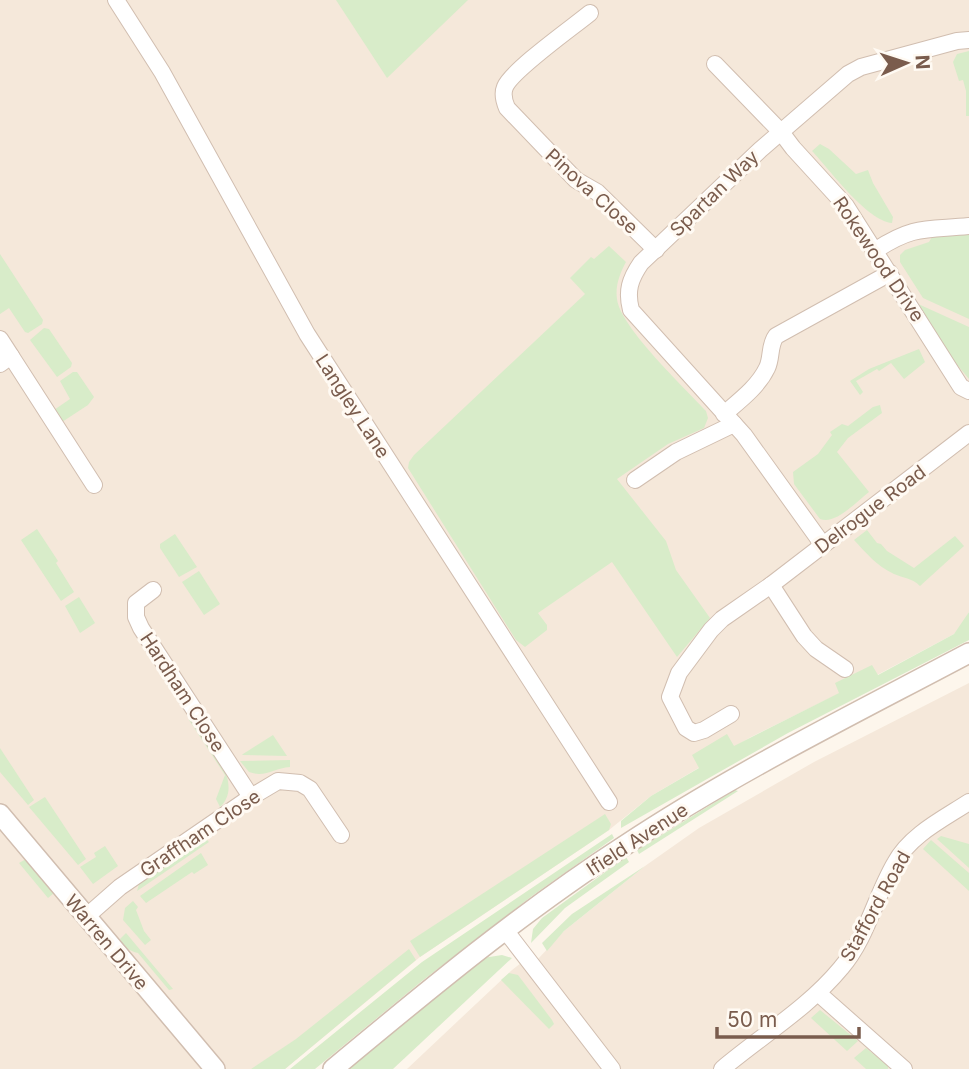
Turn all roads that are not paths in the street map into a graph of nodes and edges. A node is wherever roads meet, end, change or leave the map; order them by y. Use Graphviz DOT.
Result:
graph roads {
  1 [pos="116,0"];
  2 [pos="590,13"];
  3 [pos="969,40"];
  4 [pos="715,64"];
  5 [pos="781,132"];
  6 [pos="969,226"];
  7 [pos="656,250"];
  8 [pos="876,250"];
  9 [pos="890,272"];
  10 [pos="0,340"];
  11 [pos="6,360"];
  12 [pos="969,391"];
  13 [pos="729,419"];
  14 [pos="969,433"];
  15 [pos="635,480"];
  16 [pos="94,485"];
  17 [pos="822,545"];
  18 [pos="771,585"];
  19 [pos="153,590"];
  20 [pos="969,653"];
  21 [pos="845,669"];
  22 [pos="731,714"];
  23 [pos="251,797"];
  24 [pos="609,802"];
  25 [pos="966,808"];
  26 [pos="0,814"];
  27 [pos="341,835"];
  28 [pos="87,916"];
  29 [pos="505,930"];
  30 [pos="818,993"];
  31 [pos="215,1069"];
  32 [pos="333,1069"];
  33 [pos="612,1069"];
  34 [pos="722,1069"];
  35 [pos="904,1069"];
  1 -- 24 [label="street, Langley Lane"];
  2 -- 7 [label="street, Pinova Close"];
  3 -- 5 [label="street, Spartan Way"];
  4 -- 5 [label="street, Rokewood Drive"];
  5 -- 7 [label="street, Spartan Way"];
  5 -- 8 [label="street, Rokewood Drive"];
  6 -- 8 [label="street"];
  7 -- 13 [label="street, Spartan Way"];
  8 -- 9 [label="street, Rokewood Drive"];
  9 -- 12 [label="street, Rokewood Drive"];
  9 -- 13 [label="street"];
  10 -- 11 [label="street"];
  11 -- 16 [label="street"];
  13 -- 15 [label="street"];
  13 -- 17 [label="street, Spartan Way"];
  14 -- 17 [label="street, Delrogue Road"];
  17 -- 18 [label="street, Delrogue Road"];
  18 -- 21 [label="street"];
  18 -- 22 [label="street, Delrogue Road"];
  19 -- 23 [label="street, Hardham Close"];
  20 -- 29 [label="street, Ifield Avenue"];
  23 -- 27 [label="street, Graffham Close"];
  23 -- 28 [label="street, Graffham Close"];
  25 -- 30 [label="street, Stafford Road"];
  26 -- 28 [label="street, Warren Drive"];
  28 -- 31 [label="street, Warren Drive"];
  29 -- 32 [label="street, Ifield Avenue"];
  29 -- 33 [label="street"];
  30 -- 34 [label="street, Stafford Road"];
  30 -- 35 [label="street"];
}
